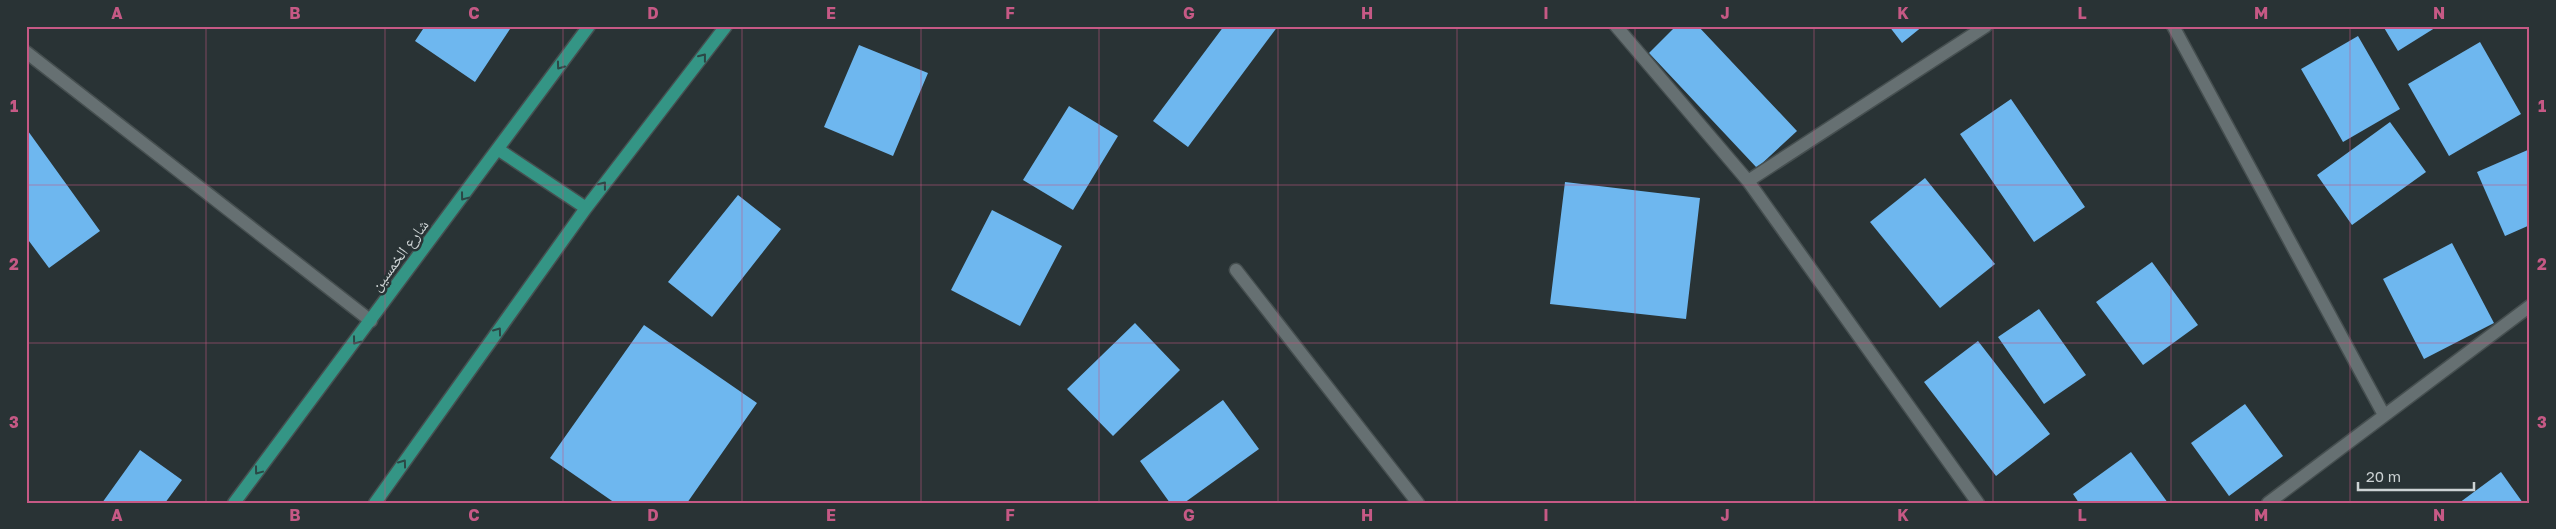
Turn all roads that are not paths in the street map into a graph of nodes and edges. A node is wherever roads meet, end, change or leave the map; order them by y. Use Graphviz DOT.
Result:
graph roads {
  1 [pos="589,26"];
  2 [pos="726,26"];
  3 [pos="1616,26"];
  4 [pos="1986,26"];
  5 [pos="2173,26"];
  6 [pos="26,52"];
  7 [pos="499,150"];
  8 [pos="1748,181"];
  9 [pos="586,208"];
  10 [pos="1236,270"];
  11 [pos="2530,306"];
  12 [pos="370,321"];
  13 [pos="2384,415"];
  14 [pos="234,503"];
  15 [pos="375,503"];
  16 [pos="1418,503"];
  17 [pos="1978,503"];
  18 [pos="2268,503"];
  1 -- 7 [label="main road, شارع الخمسين, one-way"];
  9 -- 2 [label="main road, one-way"];
  3 -- 8 [label="street"];
  4 -- 8 [label="street"];
  5 -- 13 [label="street"];
  6 -- 12 [label="street"];
  7 -- 9 [label="main road"];
  7 -- 12 [label="main road, شارع الخمسين, one-way"];
  8 -- 17 [label="street"];
  15 -- 9 [label="main road, one-way"];
  10 -- 16 [label="street"];
  11 -- 13 [label="street"];
  12 -- 14 [label="main road, شارع الخمسين, one-way"];
  13 -- 18 [label="street"];
}
